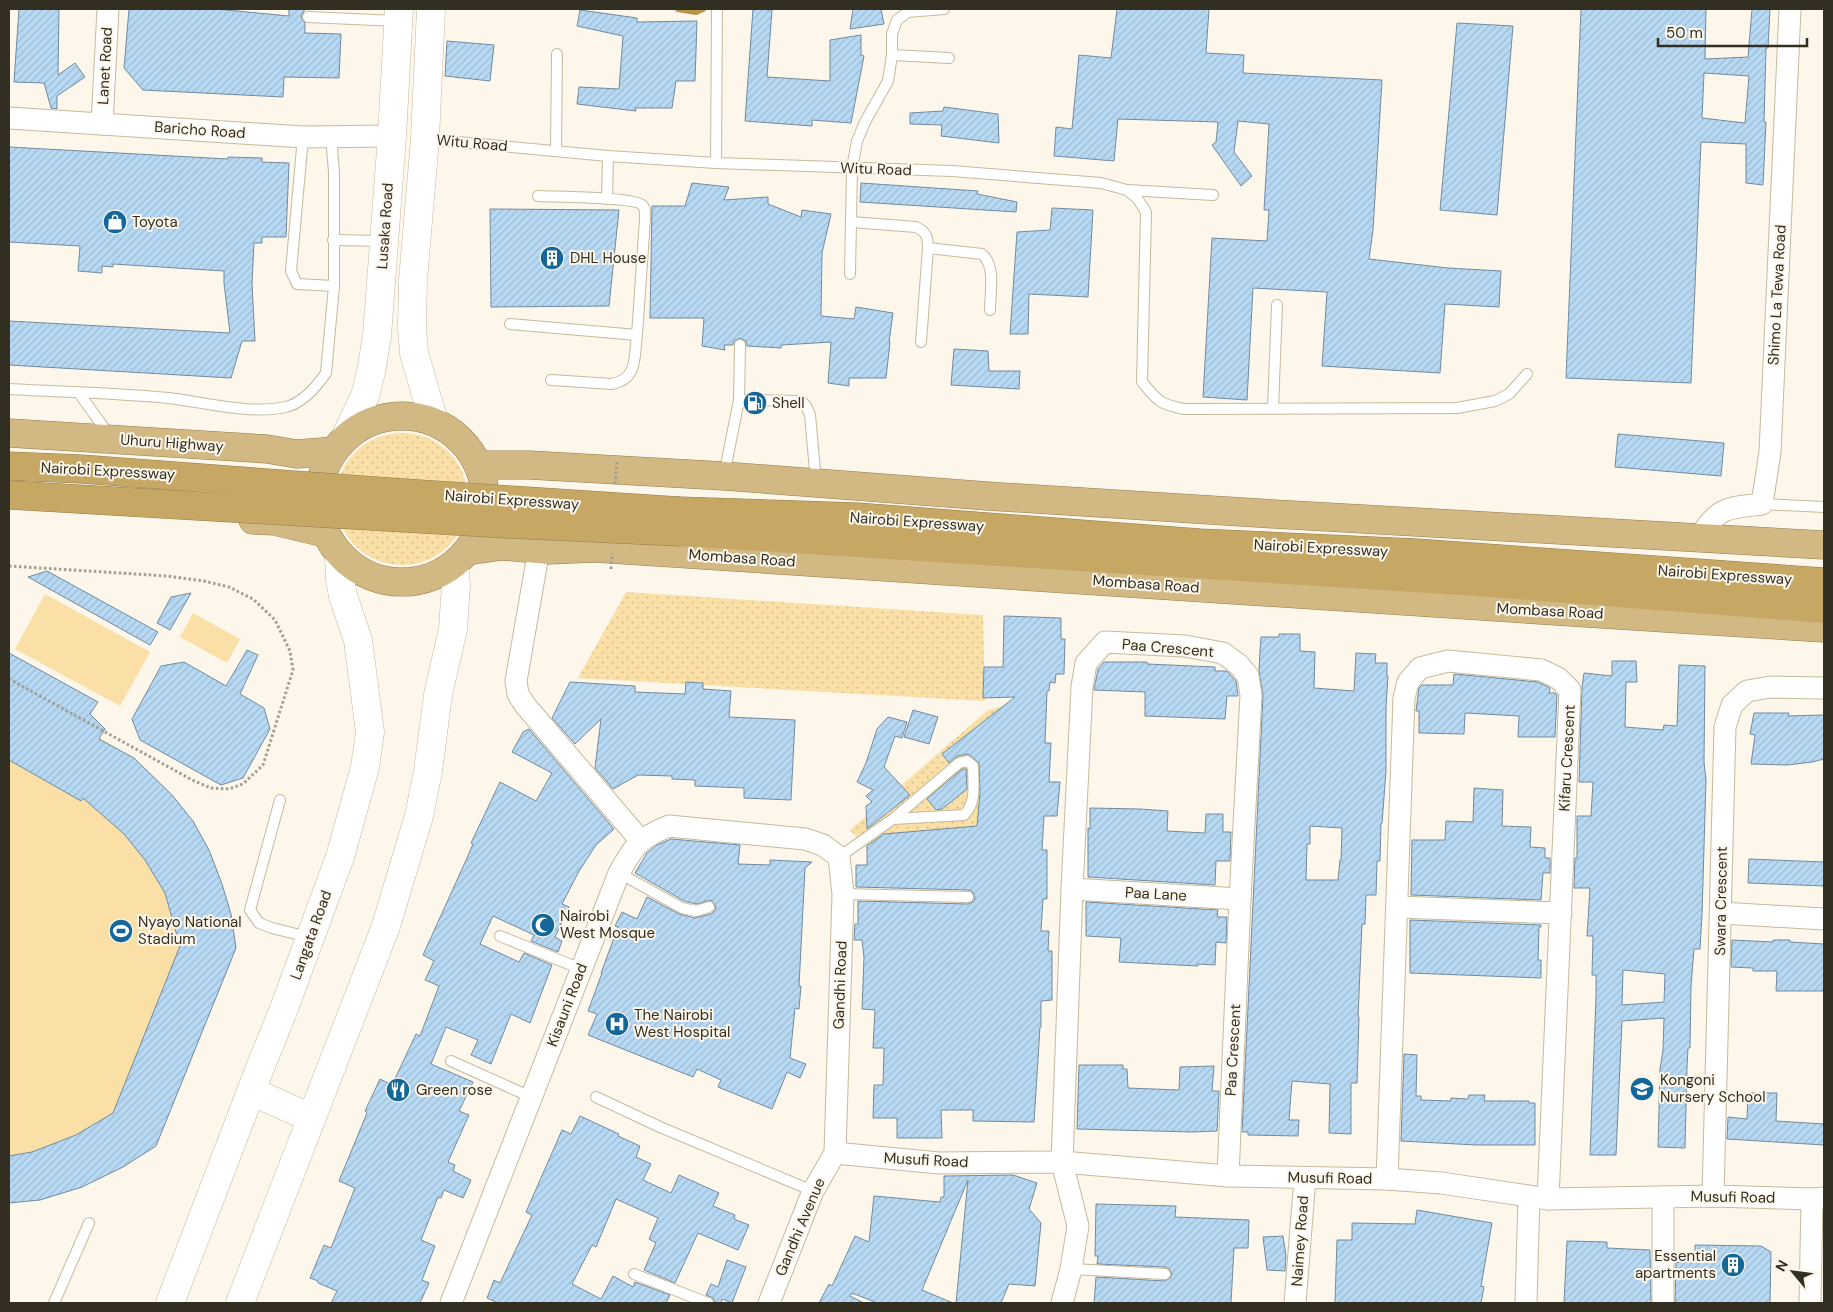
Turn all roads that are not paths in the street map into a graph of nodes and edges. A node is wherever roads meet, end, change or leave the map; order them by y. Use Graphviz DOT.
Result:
graph roads {
  1 [pos="108,9"];
  2 [pos="431,9"];
  3 [pos="944,9"];
  4 [pos="1790,9"];
  5 [pos="717,11"];
  6 [pos="399,15"];
  7 [pos="308,17"];
  8 [pos="557,54"];
  9 [pos="892,56"];
  10 [pos="949,58"];
  11 [pos="9,118"];
  12 [pos="102,124"];
  13 [pos="303,136"];
  14 [pos="331,136"];
  15 [pos="392,136"];
  16 [pos="425,139"];
  17 [pos="556,150"];
  18 [pos="608,156"];
  19 [pos="716,163"];
  20 [pos="852,168"];
  21 [pos="1127,190"];
  22 [pos="1213,195"];
  23 [pos="538,196"];
  24 [pos="607,199"];
  25 [pos="851,222"];
  26 [pos="334,240"];
  27 [pos="383,241"];
  28 [pos="928,248"];
  29 [pos="850,274"];
  30 [pos="334,286"];
  31 [pos="1277,305"];
  32 [pos="990,310"];
  33 [pos="510,324"];
  34 [pos="637,335"];
  35 [pos="920,342"];
  36 [pos="740,345"];
  37 [pos="1527,374"];
  38 [pos="551,380"];
  39 [pos="9,389"];
  40 [pos="79,393"];
  41 [pos="739,400"];
  42 [pos="1273,408"];
  43 [pos="434,422"];
  44 [pos="9,433"];
  45 [pos="111,439"];
  46 [pos="340,445"];
  47 [pos="478,465"];
  48 [pos="9,466"];
  49 [pos="724,476"];
  50 [pos="816,482"];
  51 [pos="9,495"];
  52 [pos="1762,504"];
  53 [pos="9,506"];
  54 [pos="1824,506"];
  55 [pos="1699,538"];
  56 [pos="332,544"];
  57 [pos="1824,545"];
  58 [pos="539,549"];
  59 [pos="461,557"];
  60 [pos="1824,582"];
  61 [pos="1824,609"];
  62 [pos="1824,628"];
  63 [pos="1824,688"];
  64 [pos="280,800"];
  65 [pos="893,819"];
  66 [pos="641,841"];
  67 [pos="839,857"];
  68 [pos="619,873"];
  69 [pos="1072,890"];
  70 [pos="843,894"];
  71 [pos="968,898"];
  72 [pos="1240,898"];
  73 [pos="709,907"];
  74 [pos="1398,907"];
  75 [pos="1561,913"];
  76 [pos="1721,913"];
  77 [pos="1824,920"];
  78 [pos="500,936"];
  79 [pos="309,938"];
  80 [pos="581,969"];
  81 [pos="451,1061"];
  82 [pos="251,1091"];
  83 [pos="531,1097"];
  84 [pos="596,1097"];
  85 [pos="311,1118"];
  86 [pos="835,1153"];
  87 [pos="1062,1162"];
  88 [pos="1228,1176"];
  89 [pos="1305,1178"];
  90 [pos="1387,1178"];
  91 [pos="813,1191"];
  92 [pos="1664,1196"];
  93 [pos="1713,1196"];
  94 [pos="1538,1197"];
  95 [pos="1818,1199"];
  96 [pos="89,1223"];
  97 [pos="1071,1269"];
  98 [pos="634,1274"];
  99 [pos="1165,1274"];
  100 [pos="54,1303"];
  101 [pos="170,1303"];
  102 [pos="240,1303"];
  103 [pos="451,1303"];
  104 [pos="708,1303"];
  105 [pos="769,1303"];
  106 [pos="1062,1303"];
  107 [pos="1295,1303"];
  108 [pos="1526,1303"];
  109 [pos="1663,1303"];
  110 [pos="1810,1303"];
  1 -- 12 [label="street, Lanet Road"];
  2 -- 16 [label="main road"];
  3 -- 9 [label="lane"];
  4 -- 52 [label="street, Shimo La Tewa Road"];
  5 -- 19 [label="lane"];
  6 -- 7 [label="lane"];
  6 -- 15 [label="main road, Lusaka Road"];
  8 -- 17 [label="lane"];
  9 -- 10 [label="lane"];
  9 -- 20 [label="lane"];
  11 -- 12 [label="street, Baricho Road"];
  12 -- 13 [label="street, Baricho Road"];
  13 -- 14 [label="street, Baricho Road"];
  13 -- 30 [label="lane"];
  14 -- 15 [label="street, Baricho Road"];
  14 -- 26 [label="lane"];
  15 -- 27 [label="main road, Lusaka Road"];
  16 -- 17 [label="lane, Witu Road"];
  16 -- 43 [label="main road"];
  17 -- 18 [label="lane, Witu Road"];
  18 -- 19 [label="lane, Witu Road"];
  18 -- 24 [label="lane"];
  19 -- 20 [label="lane, Witu Road"];
  20 -- 21 [label="lane, Witu Road"];
  20 -- 25 [label="lane"];
  21 -- 22 [label="lane, Witu Road"];
  21 -- 42 [label="lane"];
  23 -- 24 [label="lane"];
  24 -- 34 [label="lane"];
  25 -- 28 [label="lane"];
  25 -- 29 [label="lane"];
  26 -- 27 [label="lane"];
  26 -- 30 [label="lane"];
  27 -- 46 [label="main road, Lusaka Road"];
  28 -- 32 [label="lane"];
  28 -- 35 [label="lane"];
  30 -- 40 [label="lane"];
  31 -- 42 [label="lane"];
  33 -- 34 [label="lane"];
  34 -- 38 [label="lane"];
  36 -- 41 [label="lane"];
  37 -- 42 [label="lane"];
  39 -- 40 [label="lane"];
  40 -- 45 [label="lane"];
  41 -- 49 [label="lane"];
  41 -- 50 [label="lane"];
  43 -- 46 [label="highway"];
  43 -- 47 [label="highway"];
  44 -- 45 [label="highway, Uhuru Highway"];
  45 -- 46 [label="highway, Uhuru Highway"];
  46 -- 56 [label="highway"];
  47 -- 49 [label="highway"];
  47 -- 59 [label="highway"];
  48 -- 60 [label="highway, Nairobi Expressway, bridge"];
  49 -- 50 [label="highway"];
  50 -- 55 [label="highway"];
  51 -- 61 [label="highway, Nairobi Expressway, bridge"];
  52 -- 54 [label="lane"];
  52 -- 55 [label="street"];
  53 -- 56 [label="highway"];
  55 -- 57 [label="highway"];
  56 -- 59 [label="highway"];
  56 -- 79 [label="main road, Langata Road"];
  58 -- 59 [label="highway, Mombasa Road"];
  58 -- 62 [label="highway, Mombasa Road"];
  58 -- 66 [label="street"];
  59 -- 85 [label="main road"];
  63 -- 76 [label="street, Swara Crescent"];
  64 -- 79 [label="lane"];
  65 -- 65 [label="lane"];
  65 -- 67 [label="lane"];
  66 -- 67 [label="street, Kisauni Road"];
  66 -- 68 [label="street, Kisauni Road"];
  67 -- 70 [label="street, Gandhi Road"];
  68 -- 73 [label="lane"];
  68 -- 80 [label="street, Kisauni Road"];
  69 -- 72 [label="street, Paa Lane"];
  69 -- 72 [label="street, Paa Crescent"];
  69 -- 87 [label="street, Paa Crescent"];
  70 -- 71 [label="lane"];
  70 -- 86 [label="street, Gandhi Road"];
  72 -- 88 [label="street, Paa Crescent"];
  74 -- 75 [label="street"];
  74 -- 75 [label="street, Kifaru Crescent"];
  74 -- 90 [label="street, Kifaru Crescent"];
  75 -- 94 [label="street, Kifaru Crescent"];
  76 -- 77 [label="street"];
  76 -- 93 [label="street, Swara Crescent"];
  78 -- 80 [label="lane"];
  79 -- 82 [label="main road, Langata Road"];
  80 -- 83 [label="street, Kisauni Road"];
  81 -- 83 [label="lane"];
  82 -- 85 [label="main road"];
  82 -- 101 [label="main road, Langata Road"];
  83 -- 103 [label="street, Kisauni Road"];
  84 -- 91 [label="lane"];
  85 -- 102 [label="main road"];
  86 -- 87 [label="street, Musufi Road"];
  86 -- 91 [label="street, Gandhi Avenue"];
  87 -- 88 [label="street, Musufi Road"];
  87 -- 97 [label="street, Paa Crescent"];
  88 -- 89 [label="street, Musufi Road"];
  89 -- 90 [label="street, Musufi Road"];
  89 -- 107 [label="street, Naimey Road"];
  90 -- 94 [label="street, Musufi Road"];
  91 -- 105 [label="street, Gandhi Avenue"];
  92 -- 93 [label="street, Musufi Road"];
  92 -- 94 [label="street, Musufi Road"];
  92 -- 109 [label="street"];
  93 -- 95 [label="street, Musufi Road"];
  94 -- 108 [label="street, Kifaru Crescent"];
  95 -- 110 [label="street"];
  96 -- 100 [label="lane"];
  97 -- 99 [label="lane"];
  97 -- 106 [label="street, Paa Crescent"];
  98 -- 104 [label="lane"];
}
